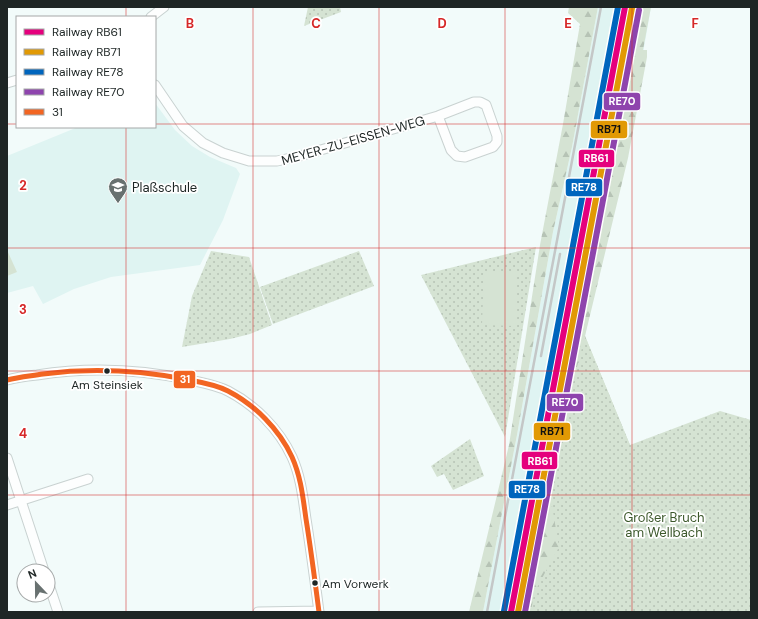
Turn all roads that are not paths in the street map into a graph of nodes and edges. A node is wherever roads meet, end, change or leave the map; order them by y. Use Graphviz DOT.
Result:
graph roads {
  1 [pos="164,7"];
  2 [pos="152,16"];
  3 [pos="156,86"];
  4 [pos="438,116"];
  5 [pos="7,380"];
  6 [pos="7,458"];
  7 [pos="88,479"];
  8 [pos="21,501"];
  9 [pos="7,505"];
  10 [pos="41,563"];
  11 [pos="258,612"];
  12 [pos="319,612"];
  1 -- 2 [label="street"];
  3 -- 4 [label="street, MEYER-ZU-EISSEN-WEG"];
  4 -- 4 [label="street, MEYER-ZU-EISSEN-WEG"];
  5 -- 12 [label="street"];
  6 -- 8 [label="street"];
  7 -- 8 [label="street"];
  8 -- 9 [label="street"];
  8 -- 10 [label="street"];
  11 -- 12 [label="street"];
}
